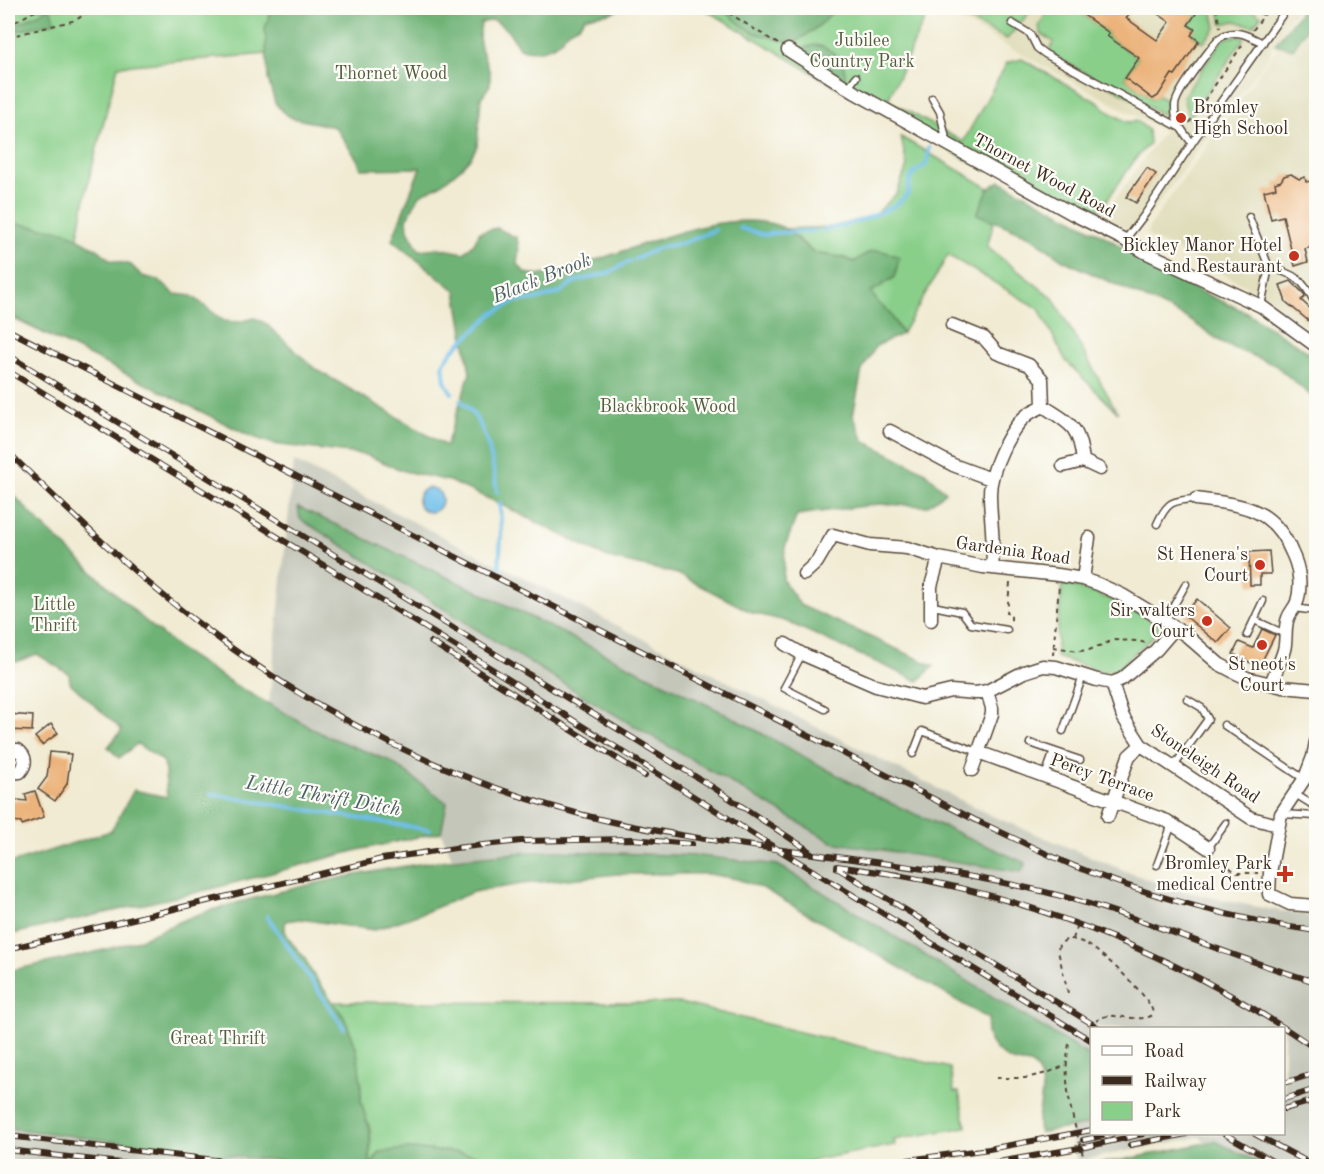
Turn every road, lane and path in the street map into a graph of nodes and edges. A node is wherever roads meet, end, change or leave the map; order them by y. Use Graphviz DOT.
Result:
graph roads {
  1 [pos="40,8"];
  2 [pos="94,8"];
  3 [pos="721,8"];
  4 [pos="814,8"];
  5 [pos="1216,8"];
  6 [pos="1252,8"];
  7 [pos="1269,8"];
  8 [pos="1287,8"];
  9 [pos="1263,15"];
  10 [pos="818,16"];
  11 [pos="1012,23"];
  12 [pos="8,26"];
  13 [pos="1222,36"];
  14 [pos="1248,36"];
  15 [pos="8,37"];
  16 [pos="1263,43"];
  17 [pos="788,50"];
  18 [pos="856,77"];
  19 [pos="848,88"];
  20 [pos="932,98"];
  21 [pos="1179,127"];
  22 [pos="1192,143"];
  23 [pos="947,144"];
  24 [pos="1249,217"];
  25 [pos="1125,240"];
  26 [pos="1269,267"];
  27 [pos="1315,303"];
  28 [pos="1262,306"];
  29 [pos="952,326"];
  30 [pos="1317,346"];
  31 [pos="1043,406"];
  32 [pos="890,431"];
  33 [pos="1083,461"];
  34 [pos="1063,466"];
  35 [pos="1100,469"];
  36 [pos="991,479"];
  37 [pos="1196,499"];
  38 [pos="1157,524"];
  39 [pos="1089,538"];
  40 [pos="939,558"];
  41 [pos="992,568"];
  42 [pos="1011,572"];
  43 [pos="804,574"];
  44 [pos="1058,575"];
  45 [pos="1083,579"];
  46 [pos="1186,584"];
  47 [pos="1263,601"];
  48 [pos="933,606"];
  49 [pos="1293,608"];
  50 [pos="1317,611"];
  51 [pos="931,620"];
  52 [pos="1254,620"];
  53 [pos="1170,624"];
  54 [pos="1007,630"];
  55 [pos="1285,634"];
  56 [pos="1247,635"];
  57 [pos="785,644"];
  58 [pos="1053,647"];
  59 [pos="1155,650"];
  60 [pos="802,654"];
  61 [pos="1050,666"];
  62 [pos="1083,675"];
  63 [pos="1112,683"];
  64 [pos="1271,684"];
  65 [pos="1317,690"];
  66 [pos="987,691"];
  67 [pos="1187,699"];
  68 [pos="825,709"];
  69 [pos="1224,725"];
  70 [pos="1063,731"];
  71 [pos="1317,742"];
  72 [pos="1030,743"];
  73 [pos="1141,745"];
  74 [pos="8,750"];
  75 [pos="1054,751"];
  76 [pos="978,752"];
  77 [pos="913,754"];
  78 [pos="1080,760"];
  79 [pos="1174,766"];
  80 [pos="972,770"];
  81 [pos="8,773"];
  82 [pos="1045,777"];
  83 [pos="1304,779"];
  84 [pos="1294,794"];
  85 [pos="1114,800"];
  86 [pos="1317,807"];
  87 [pos="1108,816"];
  88 [pos="1317,816"];
  89 [pos="1280,820"];
  90 [pos="1226,823"];
  91 [pos="1172,824"];
  92 [pos="1208,848"];
  93 [pos="1157,865"];
  94 [pos="1270,873"];
  95 [pos="1317,906"];
  96 [pos="1078,924"];
  97 [pos="1073,939"];
  98 [pos="1068,993"];
  99 [pos="1097,1021"];
  100 [pos="1069,1044"];
  101 [pos="1066,1065"];
  102 [pos="996,1078"];
  103 [pos="1086,1167"];
  1 -- 12 [label="path"];
  2 -- 15 [label="path"];
  3 -- 17 [label="path"];
  4 -- 10 [label="path"];
  5 -- 13 [label="path"];
  6 -- 9 [label="path"];
  7 -- 9 [label="path"];
  8 -- 16 [label="lane"];
  9 -- 14 [label="path"];
  11 -- 21 [label="lane"];
  13 -- 14 [label="lane"];
  13 -- 21 [label="lane"];
  14 -- 16 [label="lane"];
  14 -- 21 [label="path"];
  16 -- 22 [label="lane"];
  17 -- 19 [label="street, Thornet Wood Road"];
  18 -- 19 [label="lane"];
  19 -- 23 [label="street, Thornet Wood Road"];
  20 -- 23 [label="lane"];
  21 -- 22 [label="lane"];
  22 -- 25 [label="lane"];
  23 -- 25 [label="street, Thornet Wood Road"];
  24 -- 26 [label="lane"];
  25 -- 28 [label="street, Thornet Wood Road"];
  26 -- 27 [label="lane"];
  26 -- 28 [label="lane"];
  28 -- 30 [label="street, Thornet Wood Road"];
  29 -- 31 [label="street"];
  31 -- 33 [label="street"];
  31 -- 36 [label="street"];
  32 -- 36 [label="street"];
  33 -- 34 [label="street"];
  33 -- 35 [label="street"];
  36 -- 41 [label="street"];
  37 -- 38 [label="lane"];
  37 -- 49 [label="street"];
  39 -- 45 [label="street, Gardenia Road"];
  40 -- 41 [label="street, Gardenia Road"];
  40 -- 43 [label="street, Gardenia Road"];
  40 -- 48 [label="street, Gardenia Road"];
  41 -- 42 [label="street, Gardenia Road"];
  42 -- 44 [label="street, Gardenia Road"];
  42 -- 54 [label="path"];
  44 -- 45 [label="street, Gardenia Road"];
  44 -- 58 [label="path"];
  45 -- 53 [label="street, Gardenia Road"];
  46 -- 53 [label="lane"];
  47 -- 52 [label="lane"];
  48 -- 51 [label="street, Gardenia Road"];
  48 -- 54 [label="lane"];
  49 -- 50 [label="lane"];
  49 -- 55 [label="street"];
  52 -- 55 [label="lane"];
  52 -- 56 [label="lane"];
  53 -- 59 [label="street"];
  53 -- 64 [label="street, Gardenia Road"];
  55 -- 64 [label="street"];
  57 -- 60 [label="street"];
  58 -- 59 [label="path"];
  58 -- 61 [label="path"];
  59 -- 63 [label="street"];
  60 -- 66 [label="street"];
  60 -- 68 [label="lane"];
  61 -- 62 [label="street"];
  61 -- 66 [label="street"];
  62 -- 63 [label="street"];
  62 -- 70 [label="lane"];
  63 -- 73 [label="street, Stoneleigh Road"];
  64 -- 65 [label="street, Gardenia Road"];
  66 -- 76 [label="street"];
  67 -- 79 [label="lane"];
  69 -- 83 [label="lane"];
  71 -- 83 [label="street"];
  72 -- 75 [label="lane"];
  73 -- 79 [label="street, Stoneleigh Road"];
  73 -- 85 [label="street"];
  74 -- 81 [label="street"];
  75 -- 78 [label="lane"];
  75 -- 82 [label="lane"];
  76 -- 77 [label="lane"];
  76 -- 80 [label="street"];
  76 -- 82 [label="street, Percy Terrace"];
  79 -- 89 [label="street, Stoneleigh Road"];
  82 -- 85 [label="street, Percy Terrace"];
  83 -- 84 [label="street"];
  84 -- 86 [label="lane"];
  84 -- 89 [label="street"];
  85 -- 87 [label="street"];
  85 -- 91 [label="street, Percy Terrace"];
  88 -- 89 [label="lane"];
  89 -- 94 [label="street"];
  90 -- 92 [label="lane"];
  91 -- 92 [label="street, Percy Terrace"];
  91 -- 93 [label="lane"];
  92 -- 94 [label="path"];
  94 -- 95 [label="street"];
  96 -- 97 [label="path"];
  97 -- 98 [label="path"];
  97 -- 99 [label="path"];
  100 -- 101 [label="path"];
  101 -- 102 [label="path"];
  101 -- 103 [label="path"];
}
